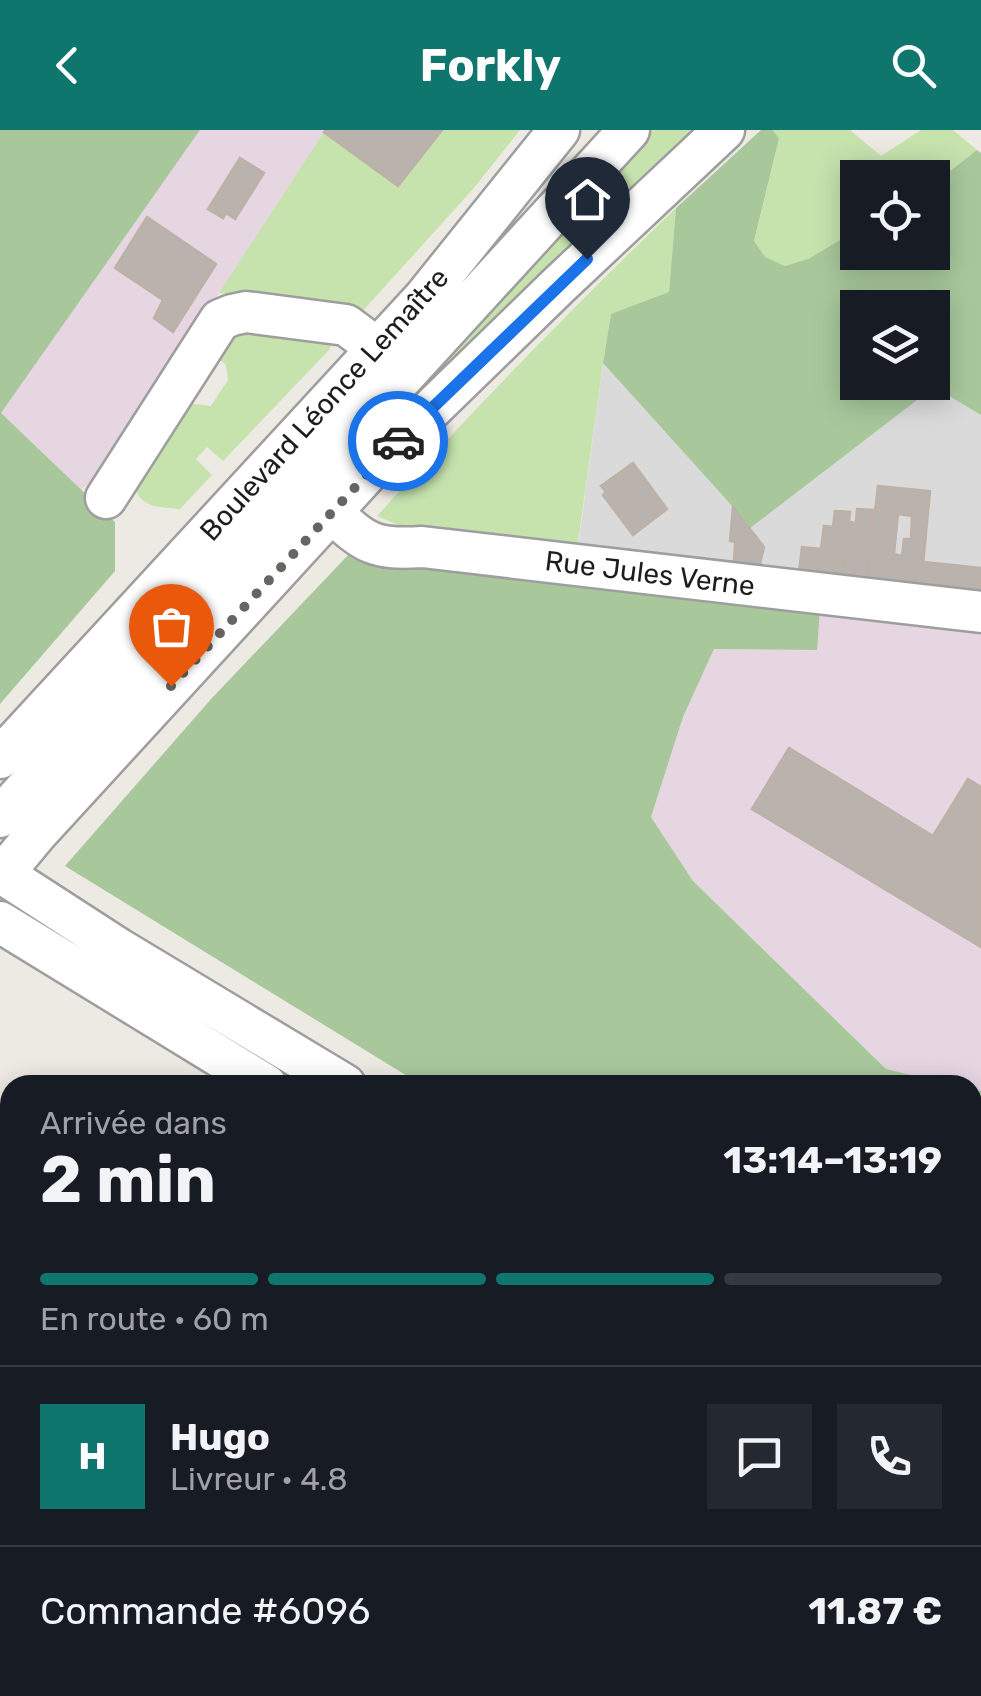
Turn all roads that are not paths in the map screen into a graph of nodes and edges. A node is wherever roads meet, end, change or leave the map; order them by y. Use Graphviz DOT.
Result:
graph roads {
  1 [pos="559,130"];
  2 [pos="630,130"];
  3 [pos="724,130"];
  4 [pos="376,348"];
  5 [pos="106,498"];
  6 [pos="331,512"];
  7 [pos="981,612"];
  8 [pos="0,758"];
  9 [pos="0,817"];
  10 [pos="2,873"];
  11 [pos="0,922"];
  12 [pos="250,1075"];
  13 [pos="328,1075"];
  1 -- 4 [label="street, Boulevard Léonce Lemaître"];
  2 -- 9 [label="street"];
  3 -- 6 [label="street"];
  4 -- 5 [label="street"];
  4 -- 8 [label="street, Boulevard Léonce Lemaître"];
  6 -- 7 [label="street, Rue Jules Verne"];
  6 -- 10 [label="street"];
  10 -- 13 [label="street"];
  11 -- 12 [label="street"];
}
